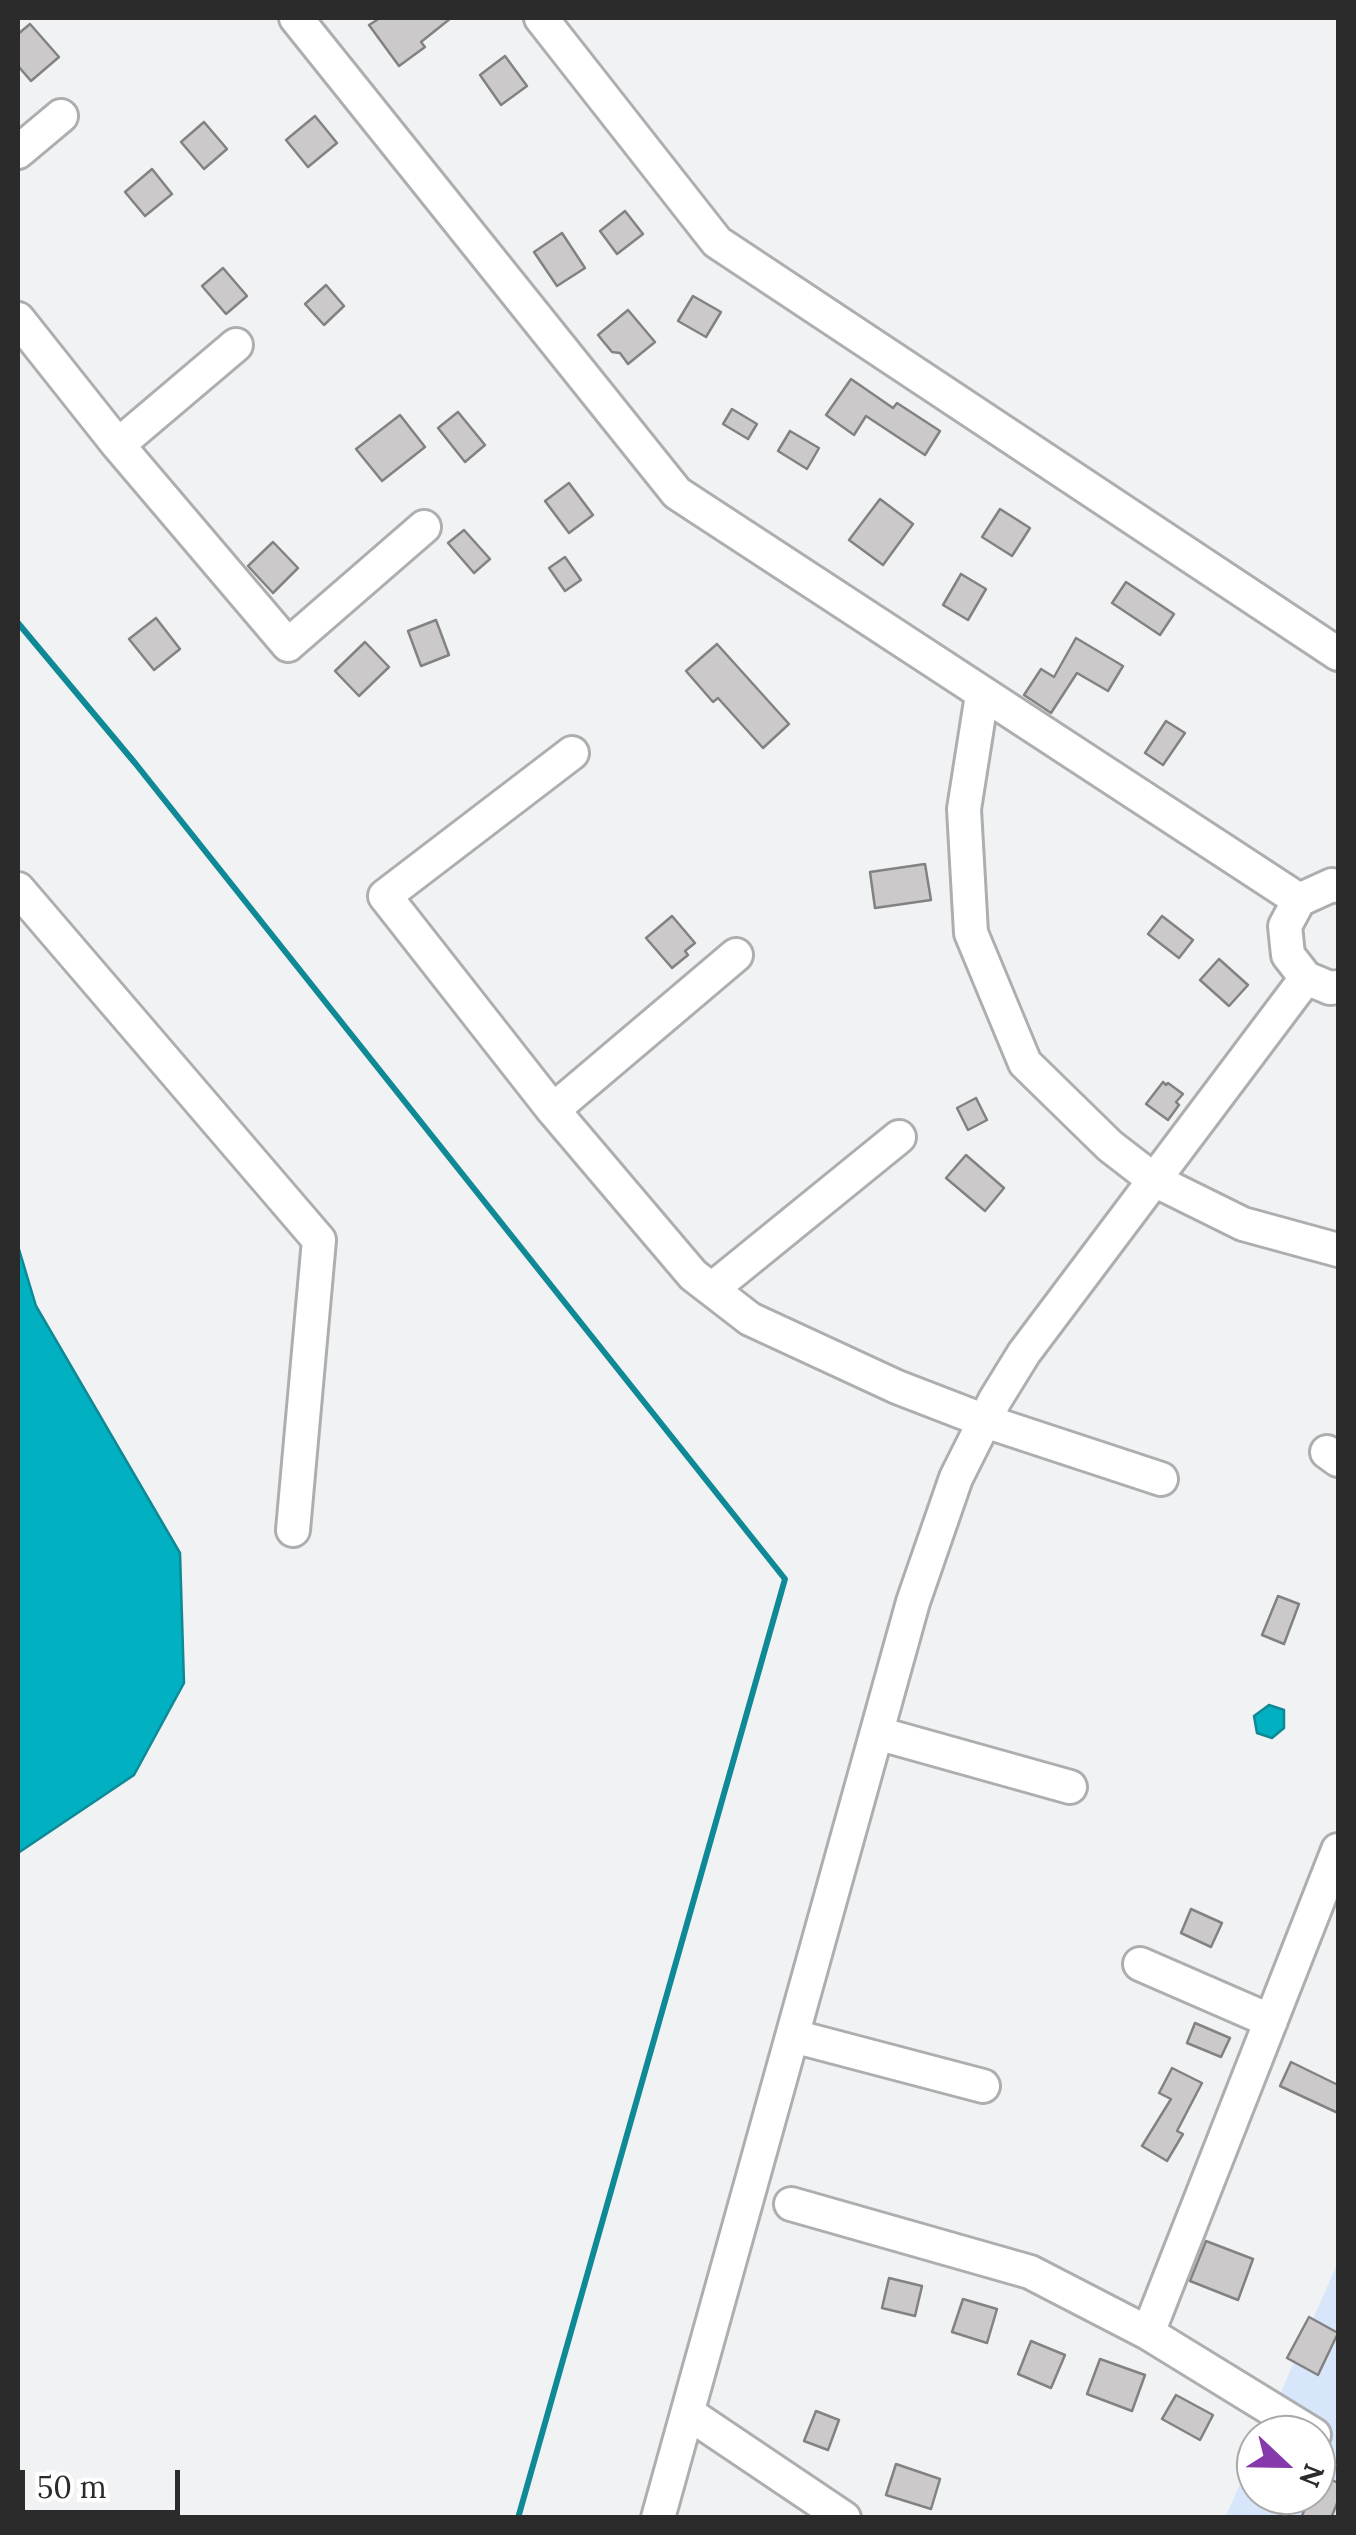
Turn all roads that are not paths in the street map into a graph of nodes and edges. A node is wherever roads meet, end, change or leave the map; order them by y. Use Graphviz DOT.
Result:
graph roads {
  1 [pos="296,18"];
  2 [pos="541,18"];
  3 [pos="61,116"];
  4 [pos="18,152"];
  5 [pos="18,319"];
  6 [pos="236,345"];
  7 [pos="118,444"];
  8 [pos="424,528"];
  9 [pos="1338,654"];
  10 [pos="982,695"];
  11 [pos="572,754"];
  12 [pos="1338,886"];
  13 [pos="18,888"];
  14 [pos="1299,900"];
  15 [pos="736,955"];
  16 [pos="1306,978"];
  17 [pos="1338,987"];
  18 [pos="553,1110"];
  19 [pos="898,1138"];
  20 [pos="1154,1180"];
  21 [pos="1338,1250"];
  22 [pos="712,1289"];
  23 [pos="985,1421"];
  24 [pos="1160,1479"];
  25 [pos="293,1530"];
  26 [pos="877,1733"];
  27 [pos="1070,1787"];
  28 [pos="1338,1850"];
  29 [pos="1140,1964"];
  30 [pos="1271,2021"];
  31 [pos="793,2036"];
  32 [pos="983,2086"];
  33 [pos="791,2204"];
  34 [pos="1148,2333"];
  35 [pos="688,2412"];
  36 [pos="1281,2415"];
  37 [pos="658,2518"];
  38 [pos="844,2518"];
  1 -- 10 [label="street"];
  2 -- 9 [label="street"];
  3 -- 4 [label="street"];
  5 -- 7 [label="street"];
  6 -- 7 [label="street"];
  7 -- 8 [label="street"];
  10 -- 14 [label="street"];
  10 -- 20 [label="street"];
  11 -- 18 [label="street"];
  12 -- 14 [label="street"];
  13 -- 25 [label="street"];
  14 -- 16 [label="street"];
  15 -- 18 [label="street"];
  16 -- 17 [label="street"];
  16 -- 20 [label="street"];
  18 -- 22 [label="street"];
  19 -- 22 [label="street"];
  20 -- 21 [label="street"];
  20 -- 23 [label="street"];
  22 -- 23 [label="street"];
  23 -- 24 [label="street"];
  23 -- 26 [label="street"];
  26 -- 27 [label="street"];
  26 -- 31 [label="street"];
  28 -- 30 [label="street"];
  29 -- 30 [label="street"];
  30 -- 34 [label="street"];
  31 -- 32 [label="street"];
  31 -- 35 [label="street"];
  33 -- 34 [label="street"];
  34 -- 36 [label="street"];
  35 -- 37 [label="street"];
  35 -- 38 [label="street"];
}
